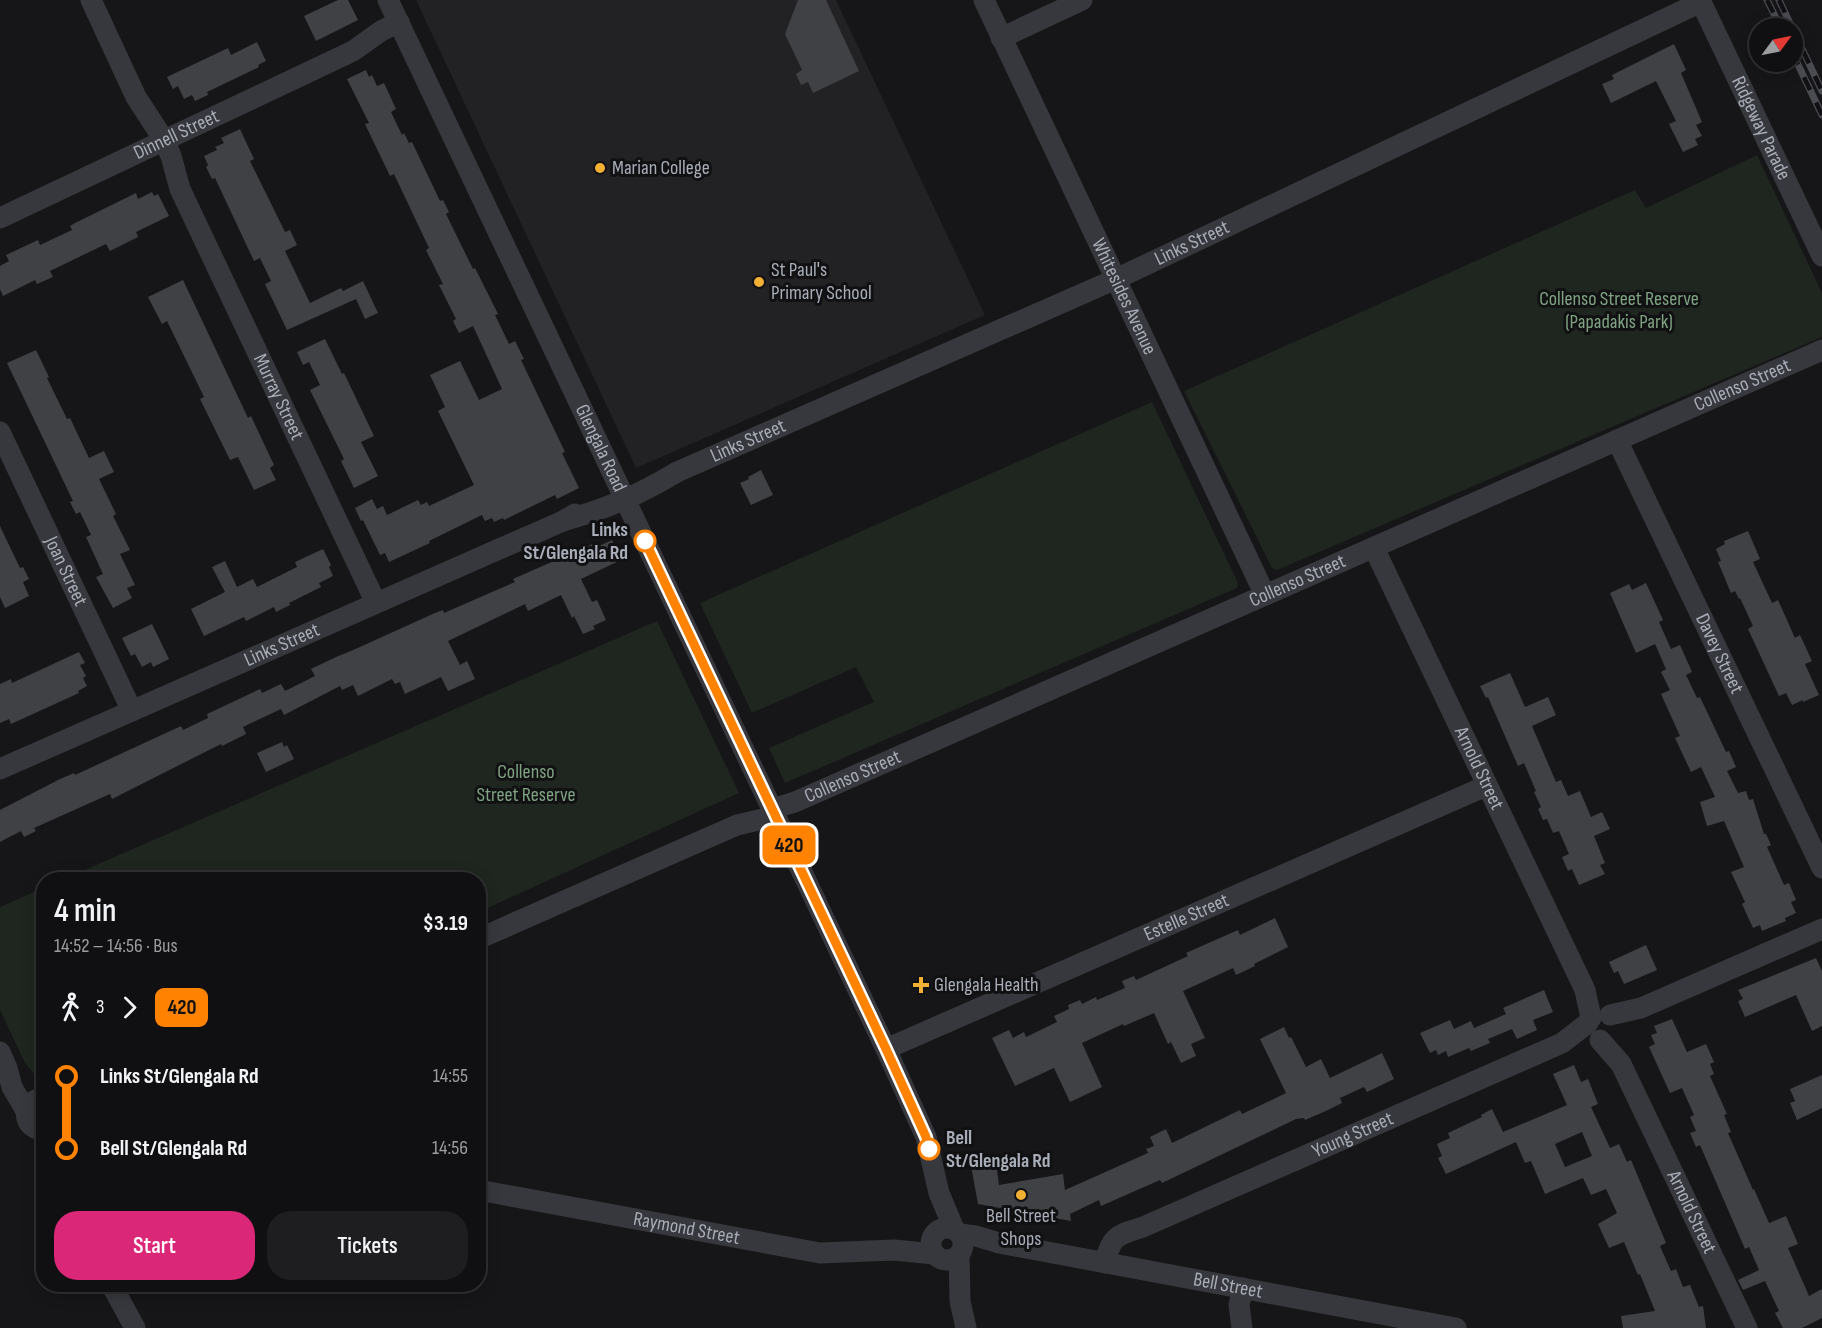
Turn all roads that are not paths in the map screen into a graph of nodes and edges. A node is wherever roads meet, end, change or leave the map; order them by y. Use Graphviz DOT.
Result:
graph roads {
  1 [pos="91,0"];
  2 [pos="388,0"];
  3 [pos="984,0"];
  4 [pos="1082,0"];
  5 [pos="1700,1"];
  6 [pos="402,28"];
  7 [pos="1001,38"];
  8 [pos="158,143"];
  9 [pos="0,218"];
  10 [pos="1822,256"];
  11 [pos="1116,279"];
  12 [pos="1822,350"];
  13 [pos="0,432"];
  14 [pos="1617,440"];
  15 [pos="623,495"];
  16 [pos="1374,548"];
  17 [pos="1265,595"];
  18 [pos="376,603"];
  19 [pos="132,711"];
  20 [pos="0,769"];
  21 [pos="1486,786"];
  22 [pos="772,810"];
  23 [pos="1822,868"];
  24 [pos="1822,929"];
  25 [pos="486,935"];
  26 [pos="1602,1026"];
  27 [pos="886,1049"];
  28 [pos="4,1060"];
  29 [pos="36,1113"];
  30 [pos="486,1191"];
  31 [pos="947,1244"];
  32 [pos="1114,1265"];
  33 [pos="1244,1288"];
  34 [pos="115,1292"];
  35 [pos="135,1328"];
  36 [pos="966,1328"];
  37 [pos="1242,1328"];
  38 [pos="1456,1328"];
  39 [pos="1747,1328"];
  1 -- 8 [label="street, Murray Street"];
  2 -- 6 [label="street, Glengala Road"];
  3 -- 7 [label="street, Whitesides Avenue"];
  4 -- 7 [label="street"];
  5 -- 10 [label="street, Ridgeway Parade"];
  5 -- 11 [label="street, Links Street"];
  6 -- 8 [label="street, Dinnell Street"];
  6 -- 15 [label="street, Glengala Road"];
  7 -- 11 [label="street, Whitesides Avenue"];
  8 -- 9 [label="street, Dinnell Street"];
  8 -- 18 [label="street, Murray Street"];
  11 -- 15 [label="street, Links Street"];
  11 -- 17 [label="street, Whitesides Avenue"];
  12 -- 14 [label="street, Collenso Street"];
  13 -- 19 [label="street, Joan Street"];
  14 -- 16 [label="street, Collenso Street"];
  14 -- 23 [label="street, Davey Street"];
  15 -- 18 [label="street, Links Street"];
  15 -- 22 [label="street, Glengala Road"];
  16 -- 17 [label="street, Collenso Street"];
  16 -- 21 [label="street, Arnold Street"];
  17 -- 22 [label="street, Collenso Street"];
  18 -- 19 [label="street, Links Street"];
  19 -- 20 [label="street, Links Street"];
  21 -- 26 [label="street, Arnold Street"];
  21 -- 27 [label="street, Estelle Street"];
  22 -- 25 [label="street, Collenso Street"];
  22 -- 27 [label="street, Glengala Road"];
  24 -- 26 [label="street, Young Street"];
  26 -- 32 [label="street, Young Street"];
  26 -- 39 [label="street, Arnold Street"];
  27 -- 31 [label="street, Glengala Road"];
  28 -- 29 [label="street"];
  30 -- 31 [label="street, Raymond Street"];
  31 -- 32 [label="street, Bell Street"];
  31 -- 36 [label="street, Glengala Road"];
  32 -- 33 [label="street, Bell Street"];
  33 -- 37 [label="street"];
  33 -- 38 [label="street, Bell Street"];
  34 -- 35 [label="street"];
}
